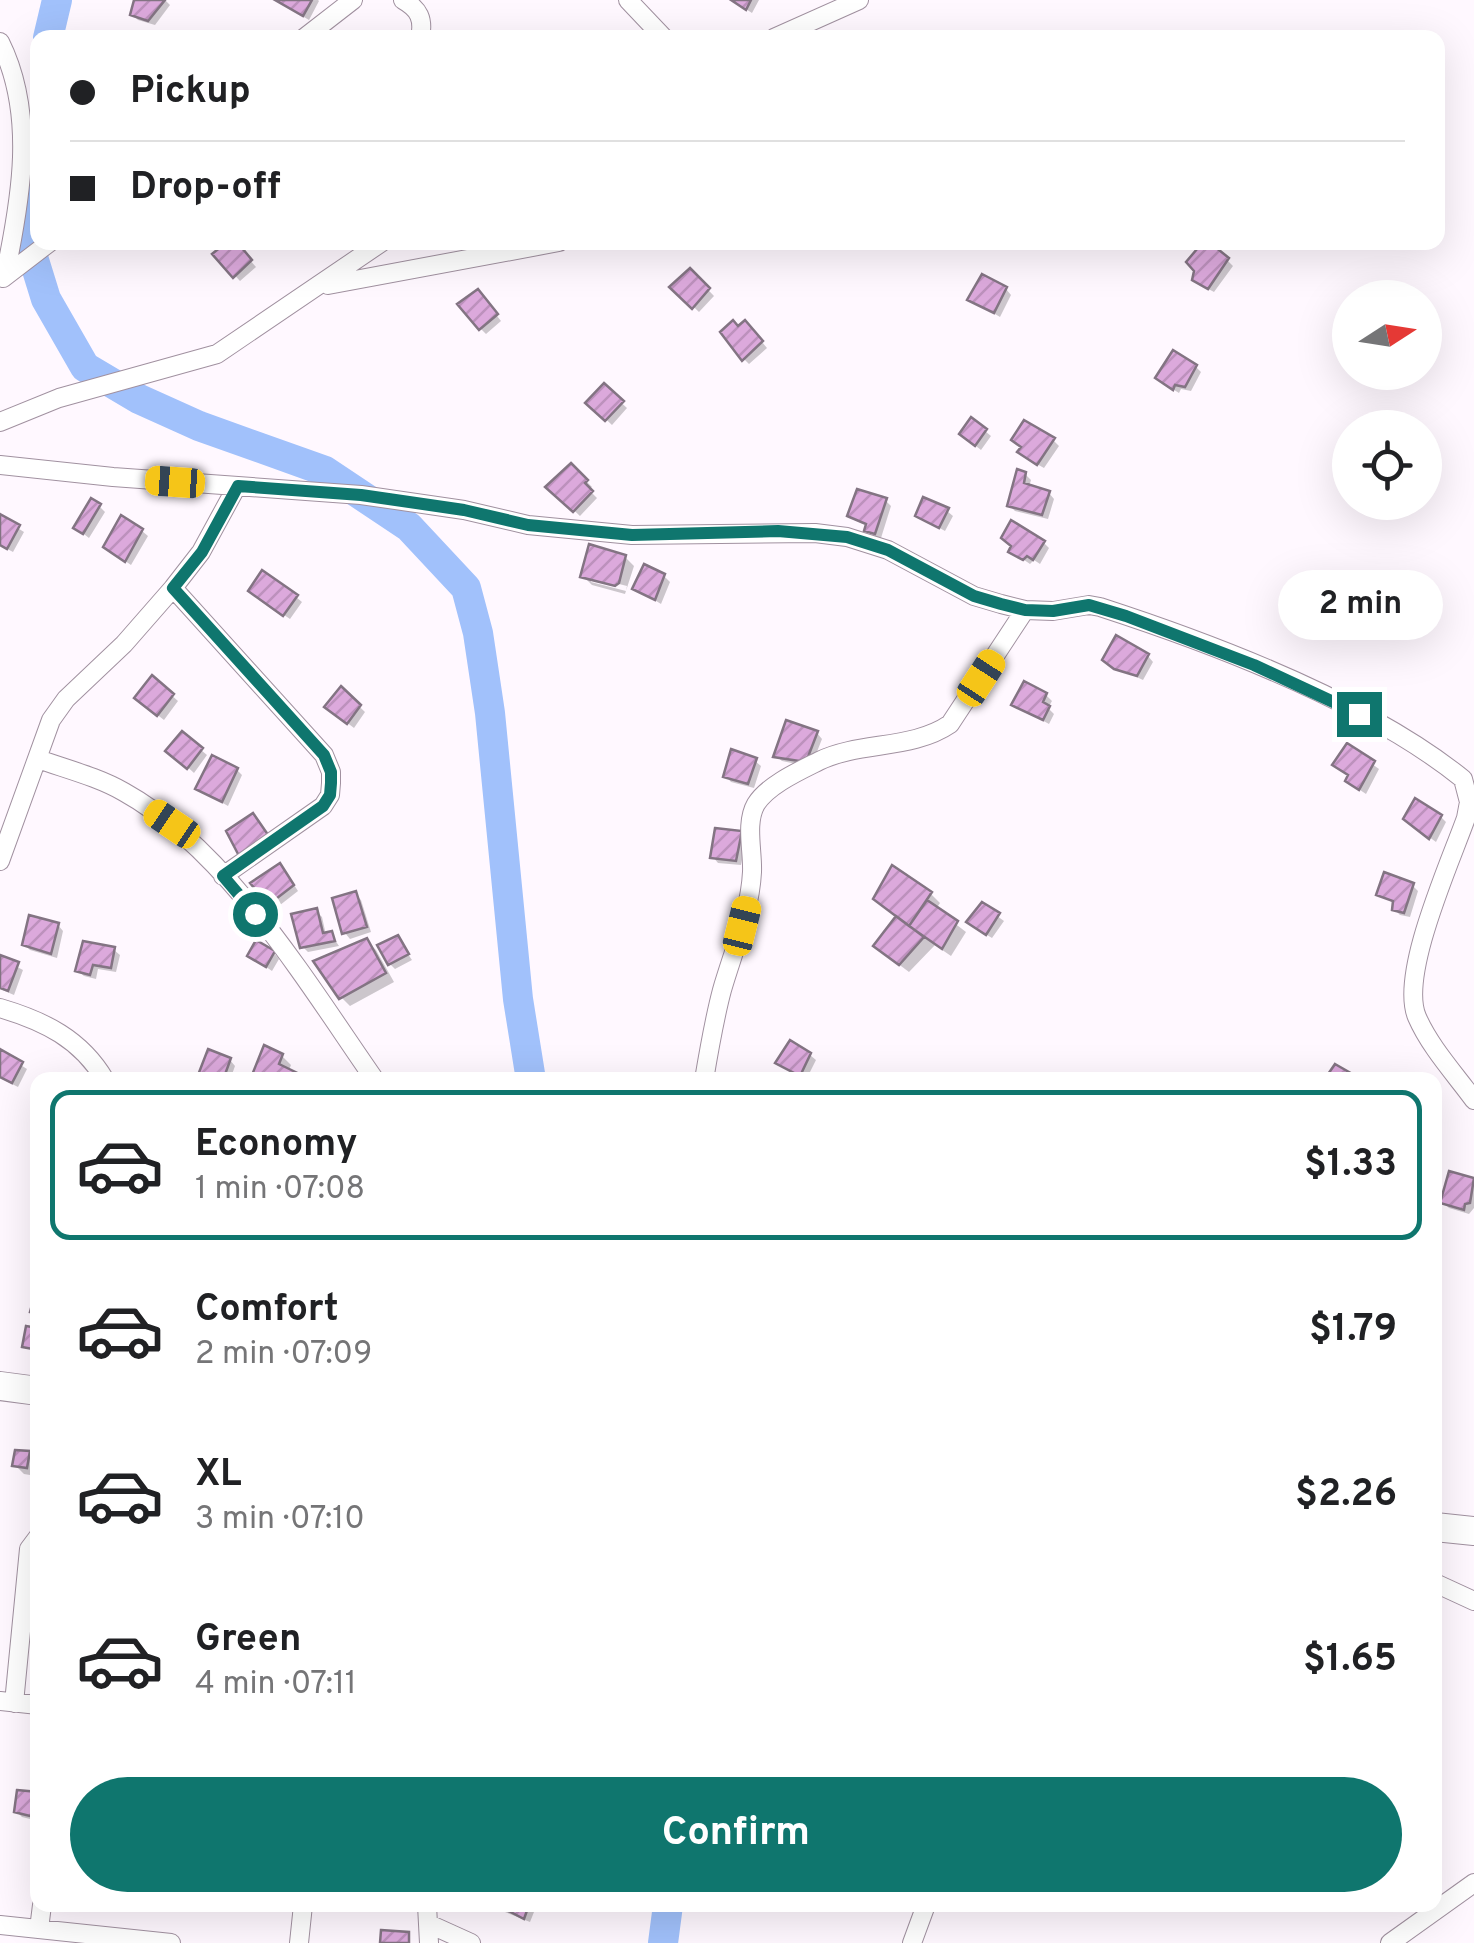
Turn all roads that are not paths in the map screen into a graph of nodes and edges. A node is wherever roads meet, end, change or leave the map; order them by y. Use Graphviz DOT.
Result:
graph roads {
  1 [pos="353,0"];
  2 [pos="628,0"];
  3 [pos="859,0"];
  4 [pos="406,1"];
  5 [pos="314,30"];
  6 [pos="422,30"];
  7 [pos="656,30"];
  8 [pos="792,30"];
  9 [pos="0,42"];
  10 [pos="40,250"];
  11 [pos="371,250"];
  12 [pos="517,250"];
  13 [pos="3,278"];
  14 [pos="321,287"];
  15 [pos="0,422"];
  16 [pos="0,465"];
  17 [pos="238,486"];
  18 [pos="173,588"];
  19 [pos="1025,610"];
  20 [pos="38,758"];
  21 [pos="0,861"];
  22 [pos="223,876"];
  23 [pos="0,1008"];
  24 [pos="102,1072"];
  25 [pos="369,1072"];
  26 [pos="706,1072"];
  27 [pos="1474,1100"];
  28 [pos="0,1368"];
  29 [pos="30,1370"];
  30 [pos="0,1386"];
  31 [pos="30,1390"];
  32 [pos="1442,1528"];
  33 [pos="1474,1531"];
  34 [pos="30,1549"];
  35 [pos="1442,1586"];
  36 [pos="1474,1601"];
  37 [pos="30,1705"];
  38 [pos="4,1706"];
  39 [pos="1474,1883"];
  40 [pos="1442,1906"];
  41 [pos="41,1912"];
  42 [pos="302,1912"];
  43 [pos="923,1912"];
  44 [pos="1433,1912"];
  45 [pos="428,1924"];
  46 [pos="0,1925"];
  47 [pos="39,1929"];
  48 [pos="133,1941"];
  49 [pos="171,1943"];
  50 [pos="298,1943"];
  51 [pos="472,1943"];
  52 [pos="912,1943"];
  53 [pos="1390,1943"];
  1 -- 5 [label="street"];
  2 -- 7 [label="street"];
  3 -- 8 [label="street"];
  4 -- 6 [label="street"];
  9 -- 13 [label="street"];
  10 -- 13 [label="street"];
  11 -- 14 [label="street"];
  12 -- 14 [label="street"];
  14 -- 15 [label="street"];
  16 -- 17 [label="street"];
  17 -- 18 [label="street"];
  17 -- 19 [label="street"];
  18 -- 20 [label="street"];
  18 -- 22 [label="street"];
  19 -- 26 [label="street"];
  19 -- 27 [label="street"];
  20 -- 21 [label="street"];
  20 -- 22 [label="street"];
  22 -- 25 [label="street"];
  23 -- 24 [label="street"];
  28 -- 29 [label="main road"];
  30 -- 31 [label="main road"];
  32 -- 33 [label="main road"];
  34 -- 38 [label="street"];
  35 -- 36 [label="street"];
  37 -- 38 [label="street"];
  39 -- 40 [label="street"];
  41 -- 47 [label="street"];
  42 -- 50 [label="street"];
  43 -- 52 [label="street"];
  44 -- 53 [label="street"];
  45 -- 51 [label="street"];
  46 -- 47 [label="street"];
  47 -- 48 [label="street"];
  48 -- 49 [label="street"];
}
